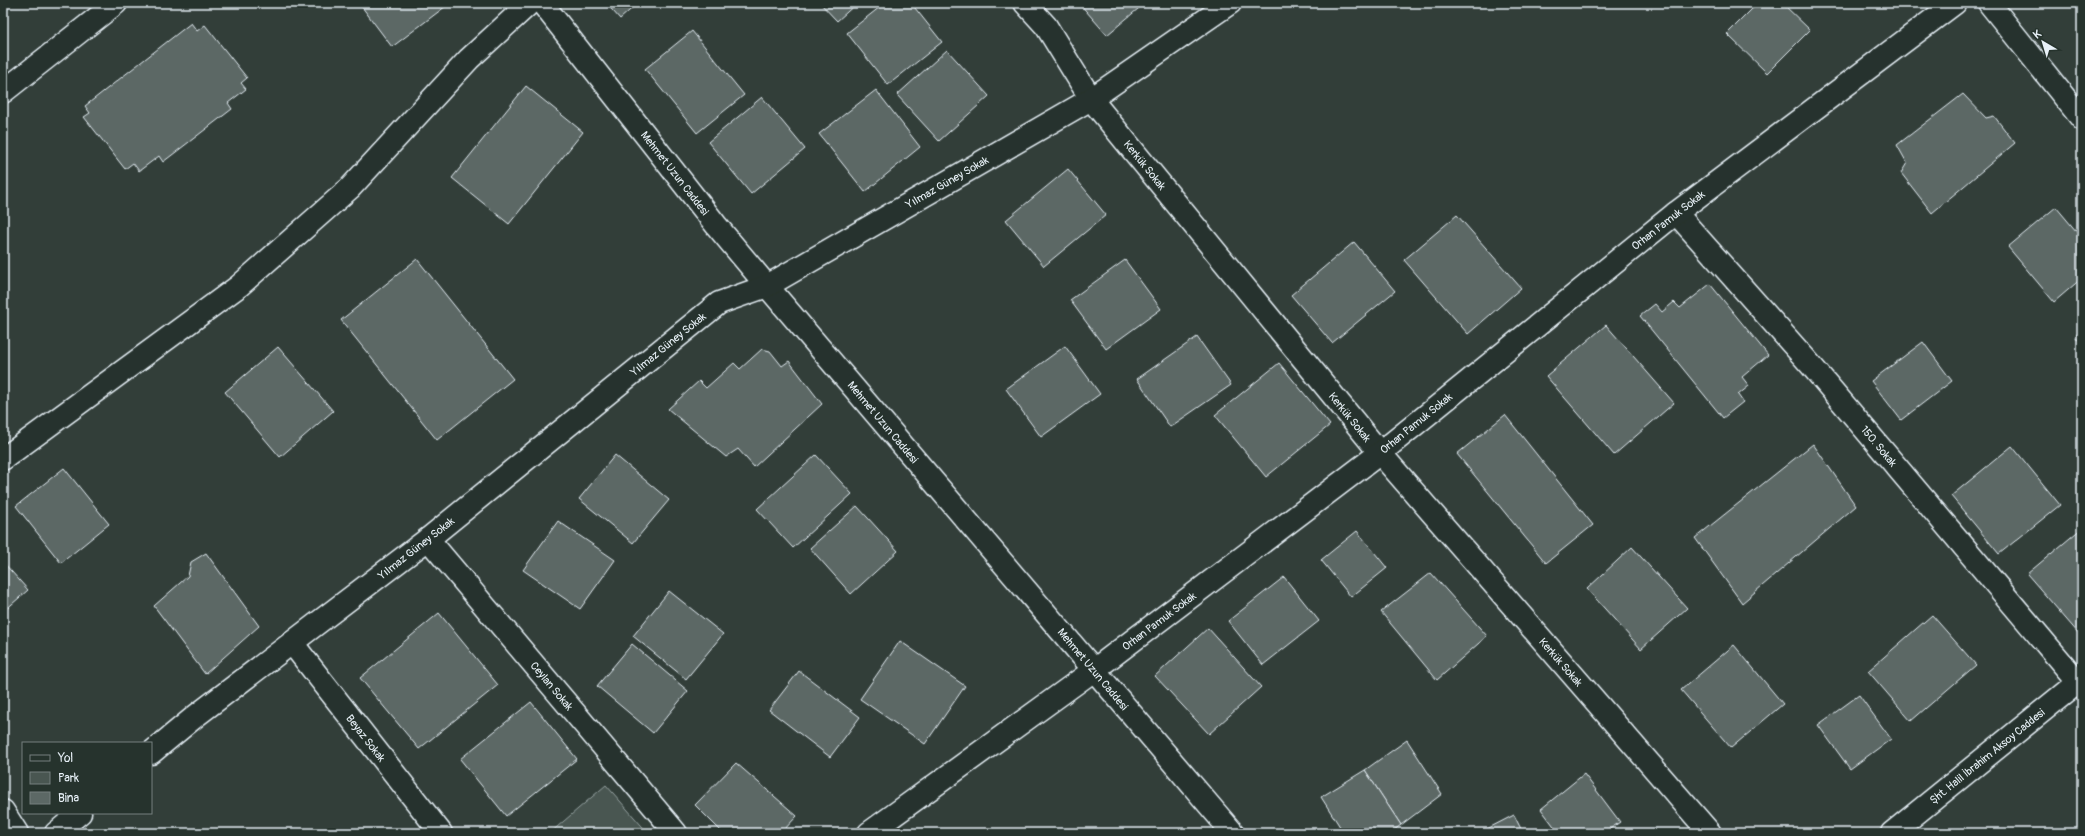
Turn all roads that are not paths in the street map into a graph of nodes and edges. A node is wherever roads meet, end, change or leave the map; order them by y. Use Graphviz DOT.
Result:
graph roads {
  1 [pos="116,3"];
  2 [pos="530,3"];
  3 [pos="542,3"];
  4 [pos="1025,3"];
  5 [pos="1230,3"];
  6 [pos="1955,3"];
  7 [pos="1989,3"];
  8 [pos="3,92"];
  9 [pos="1091,99"];
  10 [pos="2082,118"];
  11 [pos="1676,213"];
  12 [pos="767,286"];
  13 [pos="1380,453"];
  14 [pos="3,459"];
  15 [pos="428,539"];
  16 [pos="292,643"];
  17 [pos="1094,670"];
  18 [pos="2080,681"];
  19 [pos="152,752"];
  20 [pos="3,811"];
  21 [pos="79,814"];
  22 [pos="17,833"];
  23 [pos="56,833"];
  24 [pos="440,833"];
  25 [pos="676,833"];
  26 [pos="869,833"];
  27 [pos="1233,833"];
  28 [pos="1710,833"];
  29 [pos="1892,833"];
  1 -- 8 [label="street"];
  2 -- 14 [label="street"];
  3 -- 12 [label="street, Mehmet Uzun Caddesi"];
  4 -- 9 [label="street, Kerkük Sokak"];
  5 -- 9 [label="street, Yılmaz Güney Sokak"];
  6 -- 11 [label="street, Orhan Pamuk Sokak"];
  7 -- 10 [label="street"];
  9 -- 12 [label="street, Yılmaz Güney Sokak"];
  9 -- 13 [label="street, Kerkük Sokak"];
  11 -- 13 [label="street, Orhan Pamuk Sokak"];
  11 -- 18 [label="street, 150. Sokak"];
  12 -- 15 [label="street, Yılmaz Güney Sokak"];
  12 -- 17 [label="street, Mehmet Uzun Caddesi"];
  13 -- 17 [label="street, Orhan Pamuk Sokak"];
  13 -- 28 [label="street, Kerkük Sokak"];
  15 -- 16 [label="street, Yılmaz Güney Sokak"];
  15 -- 25 [label="street, Ceylan Sokak"];
  16 -- 19 [label="street, Yılmaz Güney Sokak"];
  16 -- 24 [label="street, Beyaz Sokak"];
  17 -- 26 [label="street, Orhan Pamuk Sokak"];
  17 -- 27 [label="street, Mehmet Uzun Caddesi"];
  18 -- 29 [label="street, Şht. Halil İbrahim Aksoy Caddesi"];
  20 -- 22 [label="street"];
  21 -- 23 [label="street"];
}
